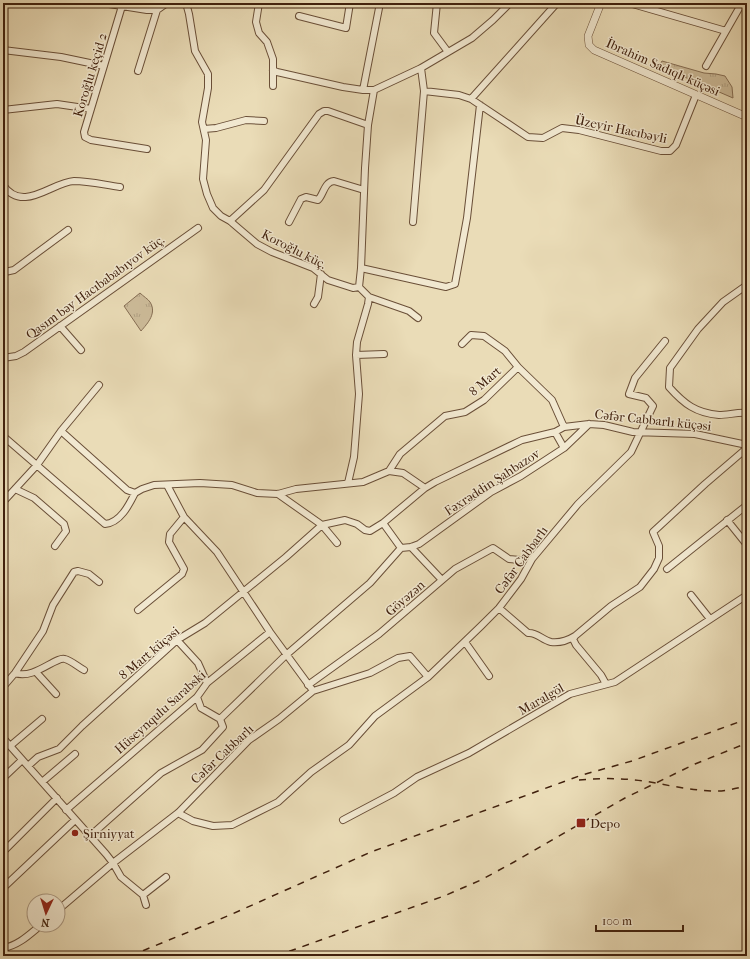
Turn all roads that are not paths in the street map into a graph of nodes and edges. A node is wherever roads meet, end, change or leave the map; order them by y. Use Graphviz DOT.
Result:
graph roads {
  1 [pos="103,3"];
  2 [pos="167,3"];
  3 [pos="186,3"];
  4 [pos="259,3"];
  5 [pos="350,3"];
  6 [pos="380,3"];
  7 [pos="437,3"];
  8 [pos="510,3"];
  9 [pos="557,3"];
  10 [pos="601,3"];
  11 [pos="629,3"];
  12 [pos="742,3"];
  13 [pos="122,6"];
  14 [pos="157,10"];
  15 [pos="300,16"];
  16 [pos="726,31"];
  17 [pos="3,50"];
  18 [pos="448,52"];
  19 [pos="104,66"];
  20 [pos="706,66"];
  21 [pos="421,68"];
  22 [pos="273,70"];
  23 [pos="138,72"];
  24 [pos="273,86"];
  25 [pos="363,90"];
  26 [pos="374,90"];
  27 [pos="424,91"];
  28 [pos="696,95"];
  29 [pos="471,99"];
  30 [pos="480,106"];
  31 [pos="91,109"];
  32 [pos="3,110"];
  33 [pos="747,117"];
  34 [pos="264,121"];
  35 [pos="368,125"];
  36 [pos="204,129"];
  37 [pos="147,149"];
  38 [pos="3,185"];
  39 [pos="120,187"];
  40 [pos="364,190"];
  41 [pos="230,221"];
  42 [pos="289,222"];
  43 [pos="413,222"];
  44 [pos="198,228"];
  45 [pos="68,230"];
  46 [pos="361,268"];
  47 [pos="3,271"];
  48 [pos="321,274"];
  49 [pos="747,285"];
  50 [pos="359,287"];
  51 [pos="369,297"];
  52 [pos="314,304"];
  53 [pos="418,318"];
  54 [pos="60,326"];
  55 [pos="665,341"];
  56 [pos="462,344"];
  57 [pos="81,350"];
  58 [pos="384,354"];
  59 [pos="356,355"];
  60 [pos="3,358"];
  61 [pos="518,367"];
  62 [pos="100,385"];
  63 [pos="747,413"];
  64 [pos="589,424"];
  65 [pos="564,427"];
  66 [pos="60,431"];
  67 [pos="555,432"];
  68 [pos="640,432"];
  69 [pos="3,436"];
  70 [pos="747,447"];
  71 [pos="564,448"];
  72 [pos="37,465"];
  73 [pos="389,471"];
  74 [pos="348,483"];
  75 [pos="167,484"];
  76 [pos="425,488"];
  77 [pos="15,489"];
  78 [pos="136,493"];
  79 [pos="278,494"];
  80 [pos="3,502"];
  81 [pos="747,505"];
  82 [pos="184,518"];
  83 [pos="727,520"];
  84 [pos="383,523"];
  85 [pos="322,525"];
  86 [pos="337,543"];
  87 [pos="747,545"];
  88 [pos="55,546"];
  89 [pos="411,547"];
  90 [pos="401,548"];
  91 [pos="520,560"];
  92 [pos="667,569"];
  93 [pos="442,580"];
  94 [pos="99,582"];
  95 [pos="244,592"];
  96 [pos="691,595"];
  97 [pos="747,595"];
  98 [pos="499,608"];
  99 [pos="138,610"];
  100 [pos="710,619"];
  101 [pos="270,632"];
  102 [pos="575,636"];
  103 [pos="177,640"];
  104 [pos="465,642"];
  105 [pos="286,655"];
  106 [pos="84,670"];
  107 [pos="36,672"];
  108 [pos="15,673"];
  109 [pos="489,676"];
  110 [pos="428,677"];
  111 [pos="208,683"];
  112 [pos="606,684"];
  113 [pos="308,685"];
  114 [pos="3,687"];
  115 [pos="313,692"];
  116 [pos="56,694"];
  117 [pos="197,697"];
  118 [pos="42,719"];
  119 [pos="220,719"];
  120 [pos="3,738"];
  121 [pos="10,746"];
  122 [pos="76,754"];
  123 [pos="22,760"];
  124 [pos="28,766"];
  125 [pos="3,778"];
  126 [pos="42,782"];
  127 [pos="57,798"];
  128 [pos="66,810"];
  129 [pos="178,812"];
  130 [pos="75,820"];
  131 [pos="343,820"];
  132 [pos="90,836"];
  133 [pos="3,852"];
  134 [pos="113,863"];
  135 [pos="166,877"];
  136 [pos="3,888"];
  137 [pos="143,895"];
  138 [pos="66,903"];
  139 [pos="146,905"];
  140 [pos="31,933"];
  141 [pos="3,948"];
  1 -- 13 [label="street"];
  2 -- 14 [label="street"];
  3 -- 36 [label="street, Koroğlu küç."];
  4 -- 22 [label="street"];
  5 -- 15 [label="street"];
  6 -- 25 [label="street"];
  7 -- 18 [label="street"];
  8 -- 18 [label="street"];
  9 -- 29 [label="street"];
  10 -- 28 [label="street, İbrahim Sadıqlı küçəsi"];
  11 -- 16 [label="street"];
  12 -- 16 [label="street"];
  13 -- 14 [label="street"];
  13 -- 19 [label="street, Koroğlu keçid 2"];
  14 -- 23 [label="street"];
  16 -- 20 [label="street"];
  17 -- 19 [label="street"];
  18 -- 21 [label="street"];
  19 -- 31 [label="street, Koroğlu keçid 2"];
  21 -- 26 [label="street"];
  21 -- 27 [label="street"];
  22 -- 24 [label="street"];
  22 -- 25 [label="street"];
  25 -- 26 [label="street"];
  26 -- 35 [label="street"];
  27 -- 29 [label="street, Üzeyir Hacıbəyli"];
  27 -- 43 [label="street"];
  28 -- 30 [label="street, Üzeyir Hacıbəyli"];
  28 -- 33 [label="street, İbrahim Sadıqlı küçəsi"];
  29 -- 30 [label="street, Üzeyir Hacıbəyli"];
  30 -- 46 [label="street"];
  31 -- 32 [label="street"];
  31 -- 37 [label="street, Koroğlu keçid 2"];
  34 -- 36 [label="street"];
  35 -- 40 [label="street"];
  35 -- 41 [label="street"];
  36 -- 41 [label="street, Koroğlu küç."];
  38 -- 39 [label="street"];
  40 -- 42 [label="street"];
  40 -- 46 [label="street"];
  41 -- 48 [label="street, Koroğlu küç."];
  44 -- 54 [label="street, Qasım bəy Hacıbababıyov küç."];
  45 -- 47 [label="street"];
  46 -- 50 [label="street"];
  48 -- 50 [label="street, Koroğlu küç."];
  48 -- 52 [label="street"];
  49 -- 63 [label="street"];
  50 -- 51 [label="street"];
  51 -- 53 [label="street"];
  51 -- 59 [label="street"];
  54 -- 57 [label="street"];
  54 -- 60 [label="street, Qasım bəy Hacıbababıyov küç."];
  55 -- 68 [label="street, Cəfər Cabbarlı"];
  56 -- 61 [label="street"];
  58 -- 59 [label="street"];
  59 -- 74 [label="street"];
  61 -- 65 [label="street, 8 Mart"];
  61 -- 73 [label="street, 8 Mart"];
  62 -- 66 [label="street"];
  64 -- 65 [label="street, Cəfər Cabbarlı küçəsi"];
  64 -- 68 [label="street, Cəfər Cabbarlı küçəsi"];
  64 -- 71 [label="street, Fəxrəddin Şahbazov"];
  65 -- 67 [label="street, Cəfər Cabbarlı küçəsi"];
  66 -- 72 [label="street"];
  66 -- 78 [label="street"];
  67 -- 71 [label="street"];
  67 -- 76 [label="street, Cəfər Cabbarlı küçəsi"];
  68 -- 70 [label="street, Cəfər Cabbarlı küçəsi"];
  68 -- 98 [label="street, Cəfər Cabbarlı"];
  69 -- 72 [label="street"];
  70 -- 102 [label="street"];
  71 -- 89 [label="street, Fəxrəddin Şahbazov"];
  72 -- 77 [label="street"];
  72 -- 78 [label="street"];
  73 -- 74 [label="street"];
  73 -- 76 [label="street"];
  74 -- 79 [label="street"];
  75 -- 78 [label="street"];
  75 -- 79 [label="street"];
  75 -- 82 [label="street"];
  76 -- 84 [label="street"];
  77 -- 80 [label="street"];
  77 -- 88 [label="street"];
  79 -- 85 [label="street"];
  81 -- 83 [label="street"];
  82 -- 95 [label="street"];
  82 -- 99 [label="street"];
  83 -- 87 [label="street"];
  83 -- 92 [label="street"];
  84 -- 85 [label="street, 8 Mart küçəsi"];
  84 -- 90 [label="street"];
  85 -- 86 [label="street"];
  85 -- 95 [label="street, 8 Mart küçəsi"];
  89 -- 90 [label="street, Fəxrəddin Şahbazov"];
  89 -- 93 [label="street"];
  90 -- 105 [label="street"];
  91 -- 93 [label="street, Göyəzən"];
  93 -- 113 [label="street, Göyəzən"];
  94 -- 108 [label="street"];
  95 -- 101 [label="street"];
  95 -- 103 [label="street, 8 Mart küçəsi"];
  96 -- 100 [label="street"];
  97 -- 100 [label="street, Maralgöl"];
  98 -- 102 [label="street"];
  98 -- 104 [label="street, Cəfər Cabbarlı"];
  100 -- 112 [label="street, Maralgöl"];
  101 -- 105 [label="street"];
  101 -- 111 [label="street, Hüseynqulu Sarabski"];
  102 -- 112 [label="street"];
  103 -- 111 [label="street"];
  103 -- 124 [label="street, 8 Mart küçəsi"];
  104 -- 109 [label="street"];
  104 -- 110 [label="street, Cəfər Cabbarlı"];
  105 -- 113 [label="street"];
  105 -- 119 [label="street"];
  106 -- 107 [label="street"];
  107 -- 108 [label="street"];
  107 -- 116 [label="street"];
  108 -- 114 [label="street"];
  110 -- 115 [label="street, Cəfər Cabbarlı"];
  110 -- 129 [label="street, Cəfər Cabbarlı"];
  111 -- 117 [label="street, Hüseynqulu Sarabski"];
  112 -- 131 [label="street, Maralgöl"];
  113 -- 115 [label="street"];
  115 -- 129 [label="street, Cəfər Cabbarlı"];
  117 -- 119 [label="street"];
  117 -- 128 [label="street, Hüseynqulu Sarabski"];
  118 -- 121 [label="street"];
  119 -- 132 [label="street"];
  120 -- 121 [label="street"];
  121 -- 123 [label="street"];
  122 -- 126 [label="street"];
  123 -- 124 [label="street"];
  123 -- 125 [label="street"];
  124 -- 126 [label="street"];
  126 -- 127 [label="street"];
  127 -- 128 [label="street"];
  127 -- 133 [label="street"];
  128 -- 130 [label="street"];
  129 -- 134 [label="street, Cəfər Cabbarlı"];
  130 -- 132 [label="street"];
  130 -- 136 [label="street"];
  132 -- 134 [label="street"];
  134 -- 137 [label="street"];
  134 -- 138 [label="street, Cəfər Cabbarlı"];
  135 -- 137 [label="street"];
  137 -- 139 [label="street"];
  140 -- 141 [label="street"];
}
